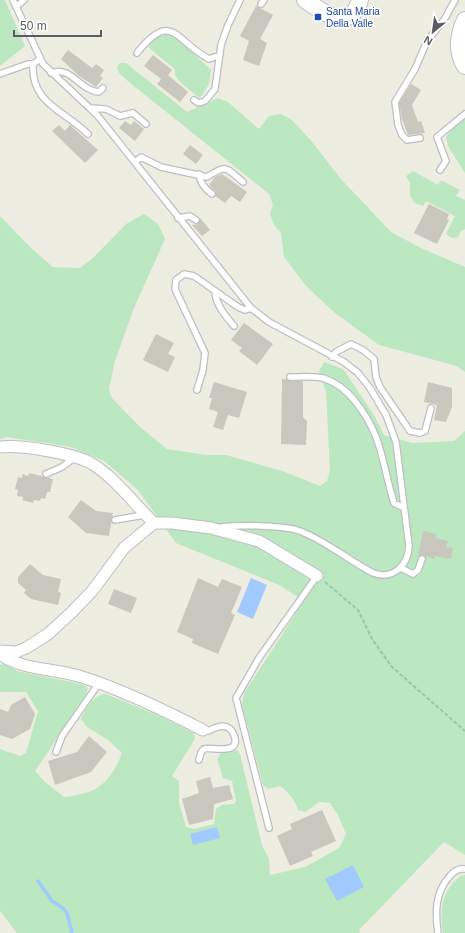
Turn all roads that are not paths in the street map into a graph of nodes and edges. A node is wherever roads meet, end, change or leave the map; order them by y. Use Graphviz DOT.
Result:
graph roads {
  1 [pos="13,0"];
  2 [pos="24,0"];
  3 [pos="240,0"];
  4 [pos="305,0"];
  5 [pos="360,0"];
  6 [pos="455,0"];
  7 [pos="16,7"];
  8 [pos="465,20"];
  9 [pos="137,53"];
  10 [pos="220,55"];
  11 [pos="40,59"];
  12 [pos="33,64"];
  13 [pos="465,66"];
  14 [pos="51,73"];
  15 [pos="0,74"];
  16 [pos="103,88"];
  17 [pos="194,100"];
  18 [pos="90,108"];
  19 [pos="465,114"];
  20 [pos="146,124"];
  21 [pos="88,134"];
  22 [pos="420,138"];
  23 [pos="135,162"];
  24 [pos="440,170"];
  25 [pos="199,174"];
  26 [pos="243,182"];
  27 [pos="212,194"];
  28 [pos="178,218"];
  29 [pos="196,220"];
  30 [pos="215,291"];
  31 [pos="251,308"];
  32 [pos="234,326"];
  33 [pos="332,357"];
  34 [pos="290,377"];
  35 [pos="197,390"];
  36 [pos="431,408"];
  37 [pos="0,447"];
  38 [pos="75,457"];
  39 [pos="46,474"];
  40 [pos="404,508"];
  41 [pos="145,515"];
  42 [pos="115,520"];
  43 [pos="154,523"];
  44 [pos="211,528"];
  45 [pos="422,559"];
  46 [pos="401,568"];
  47 [pos="317,576"];
  48 [pos="1,654"];
  49 [pos="99,683"];
  50 [pos="203,730"];
  51 [pos="56,752"];
  52 [pos="199,760"];
  53 [pos="269,828"];
  54 [pos="465,869"];
  55 [pos="438,933"];
  1 -- 7 [label="lane"];
  2 -- 7 [label="lane"];
  3 -- 10 [label="lane"];
  4 -- 5 [label="street"];
  6 -- 22 [label="lane"];
  7 -- 11 [label="lane"];
  8 -- 13 [label="street"];
  9 -- 10 [label="lane"];
  10 -- 17 [label="lane"];
  11 -- 12 [label="lane"];
  11 -- 14 [label="lane"];
  12 -- 15 [label="lane"];
  12 -- 21 [label="lane"];
  14 -- 16 [label="lane"];
  14 -- 18 [label="lane"];
  18 -- 20 [label="lane"];
  18 -- 23 [label="lane"];
  19 -- 24 [label="lane"];
  23 -- 25 [label="lane"];
  23 -- 28 [label="lane"];
  25 -- 26 [label="lane"];
  25 -- 27 [label="lane"];
  28 -- 29 [label="lane"];
  28 -- 31 [label="lane"];
  30 -- 31 [label="lane"];
  30 -- 32 [label="lane"];
  30 -- 35 [label="lane"];
  31 -- 33 [label="lane"];
  33 -- 36 [label="lane"];
  33 -- 40 [label="lane"];
  34 -- 40 [label="lane"];
  37 -- 38 [label="street"];
  38 -- 39 [label="lane"];
  38 -- 41 [label="street"];
  40 -- 46 [label="lane"];
  41 -- 42 [label="lane"];
  41 -- 43 [label="street"];
  43 -- 44 [label="street"];
  43 -- 48 [label="street"];
  44 -- 46 [label="lane"];
  44 -- 47 [label="street"];
  45 -- 46 [label="lane"];
  47 -- 53 [label="lane"];
  48 -- 49 [label="street"];
  49 -- 50 [label="street"];
  49 -- 51 [label="lane"];
  50 -- 52 [label="lane"];
  54 -- 55 [label="lane"];
}
